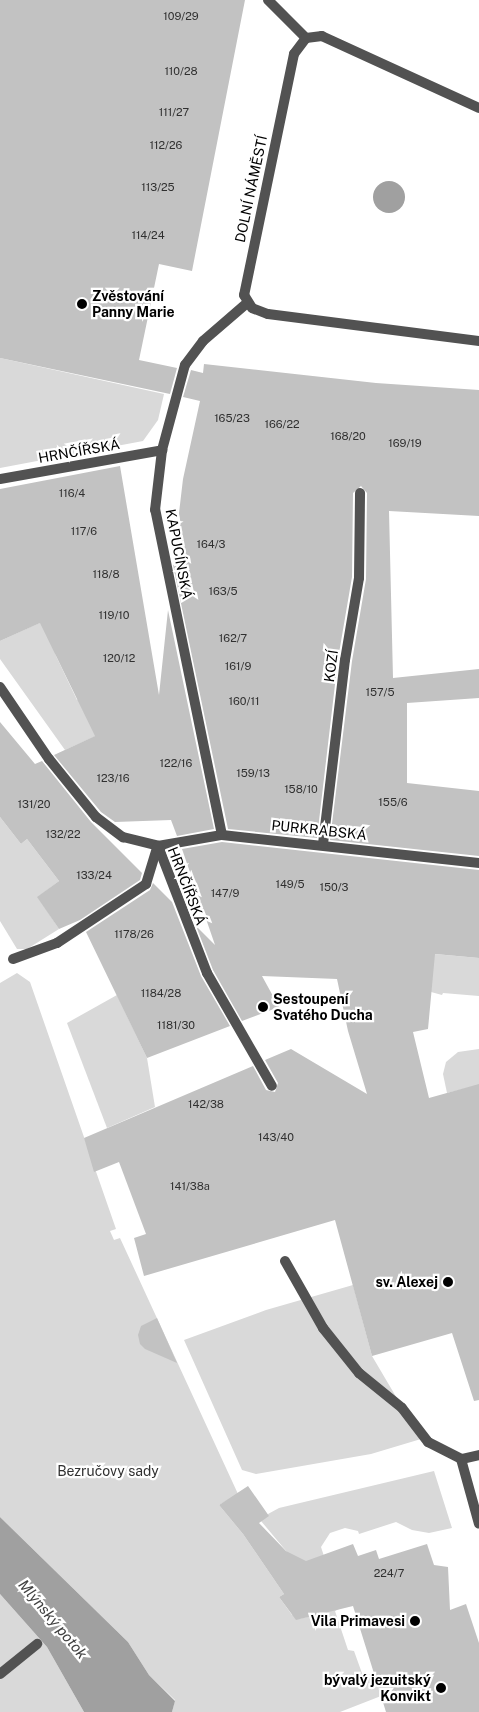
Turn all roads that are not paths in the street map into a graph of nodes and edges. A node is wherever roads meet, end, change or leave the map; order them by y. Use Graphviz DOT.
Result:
graph roads {
  1 [pos="268,0"];
  2 [pos="306,38"];
  3 [pos="479,108"];
  4 [pos="247,303"];
  5 [pos="479,341"];
  6 [pos="162,450"];
  7 [pos="0,479"];
  8 [pos="360,493"];
  9 [pos="0,688"];
  10 [pos="222,835"];
  11 [pos="324,844"];
  12 [pos="158,846"];
  13 [pos="479,863"];
  14 [pos="14,959"];
  15 [pos="272,1086"];
  16 [pos="285,1261"];
  17 [pos="479,1455"];
  18 [pos="461,1459"];
  19 [pos="479,1524"];
  20 [pos="37,1644"];
  21 [pos="0,1674"];
  1 -- 2 [label="street"];
  2 -- 3 [label="street"];
  2 -- 4 [label="street, DOLNÍ NÁMĚSTÍ"];
  4 -- 5 [label="street"];
  4 -- 6 [label="street, KAPUCÍNSKÁ"];
  6 -- 7 [label="street, HRNČÍŘSKÁ"];
  6 -- 10 [label="street, KAPUCÍNSKÁ"];
  8 -- 11 [label="street, KOZÍ"];
  9 -- 12 [label="street, HRNČÍŘSKÁ"];
  10 -- 11 [label="street, PURKRABSKÁ"];
  10 -- 12 [label="street, PURKRABSKÁ"];
  11 -- 13 [label="street, PURKRABSKÁ"];
  12 -- 14 [label="street"];
  12 -- 15 [label="street, HRNČÍŘSKÁ"];
  16 -- 18 [label="street"];
  17 -- 18 [label="street"];
  18 -- 19 [label="street"];
  20 -- 21 [label="street"];
}
